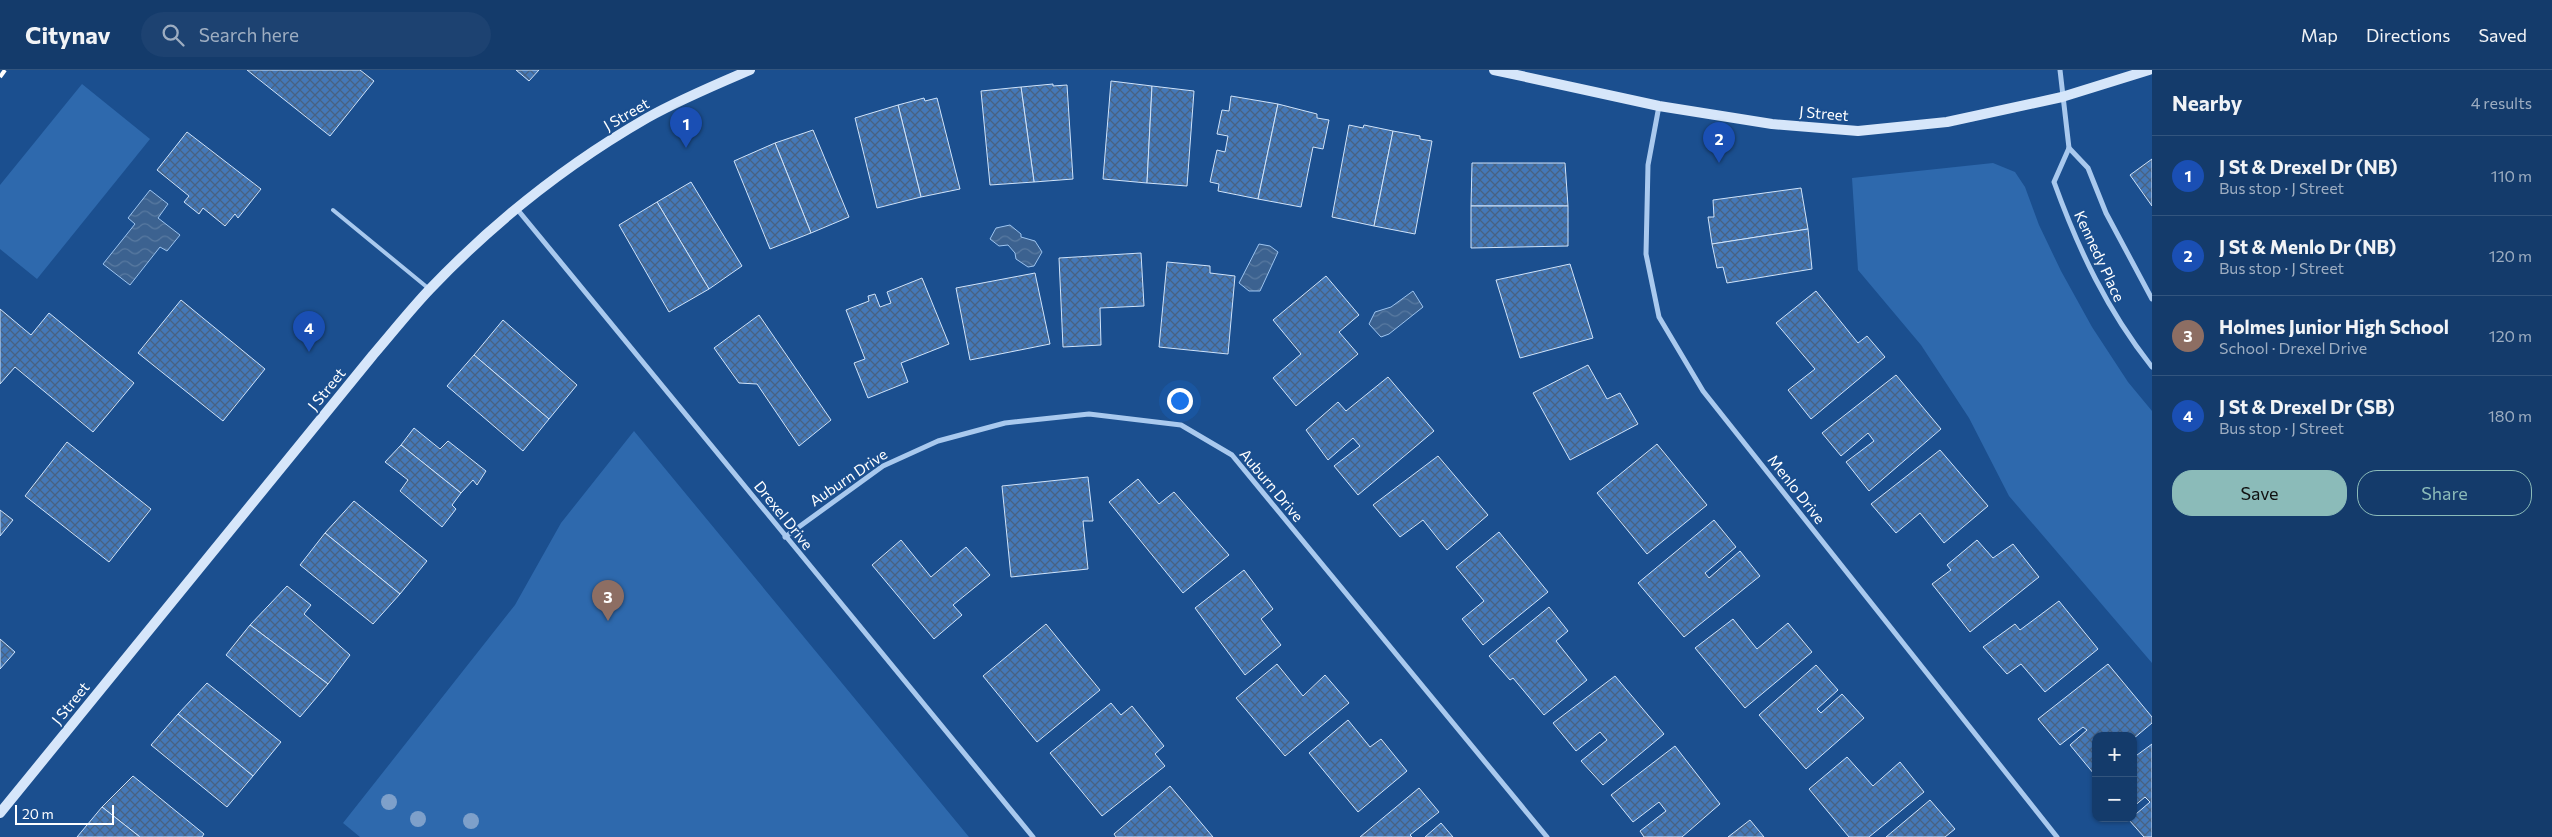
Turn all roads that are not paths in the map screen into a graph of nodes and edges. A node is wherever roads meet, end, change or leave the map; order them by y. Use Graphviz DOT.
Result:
graph roads {
  1 [pos="750,70"];
  2 [pos="1494,70"];
  3 [pos="2060,70"];
  4 [pos="2149,70"];
  5 [pos="2062,97"];
  6 [pos="1659,106"];
  7 [pos="2069,148"];
  8 [pos="517,208"];
  9 [pos="333,210"];
  10 [pos="430,290"];
  11 [pos="2152,299"];
  12 [pos="2152,367"];
  13 [pos="786,538"];
  14 [pos="0,812"];
  15 [pos="1033,837"];
  16 [pos="1547,837"];
  17 [pos="2057,837"];
  1 -- 8 [label="street, J Street"];
  2 -- 6 [label="street, J Street"];
  3 -- 5 [label="street"];
  4 -- 5 [label="street, J Street"];
  5 -- 6 [label="street, J Street"];
  5 -- 7 [label="street"];
  6 -- 17 [label="street, Menlo Drive"];
  7 -- 11 [label="street, Kennedy Place"];
  7 -- 12 [label="street, Kennedy Place"];
  8 -- 10 [label="street, J Street"];
  8 -- 13 [label="street, Drexel Drive"];
  9 -- 10 [label="lane"];
  10 -- 14 [label="street, J Street"];
  13 -- 15 [label="street, Drexel Drive"];
  13 -- 16 [label="street, Auburn Drive"];
}
